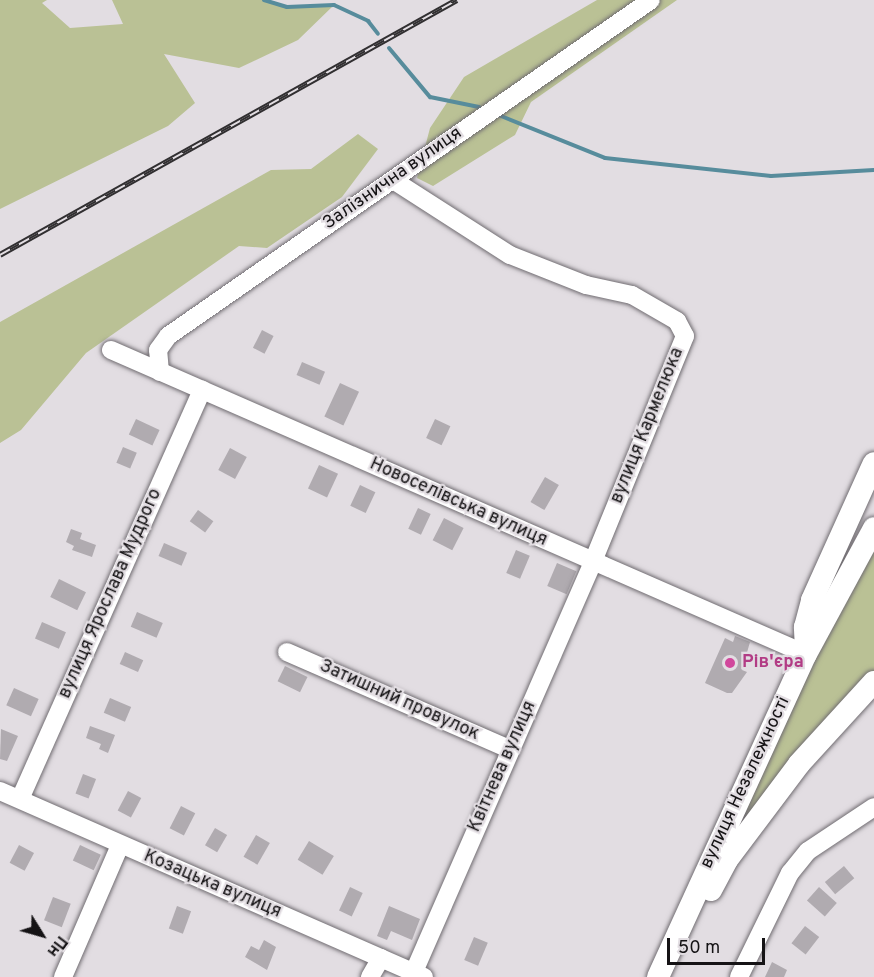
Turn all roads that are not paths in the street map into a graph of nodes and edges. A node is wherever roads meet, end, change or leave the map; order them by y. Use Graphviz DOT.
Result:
graph roads {
  1 [pos="651,0"];
  2 [pos="393,180"];
  3 [pos="111,350"];
  4 [pos="160,372"];
  5 [pos="202,390"];
  6 [pos="874,464"];
  7 [pos="874,528"];
  8 [pos="593,562"];
  9 [pos="287,652"];
  10 [pos="806,654"];
  11 [pos="874,682"];
  12 [pos="511,750"];
  13 [pos="0,791"];
  14 [pos="20,799"];
  15 [pos="874,807"];
  16 [pos="120,846"];
  17 [pos="381,958"];
  18 [pos="419,975"];
  19 [pos="63,977"];
  20 [pos="370,977"];
  21 [pos="660,977"];
  22 [pos="739,977"];
  1 -- 2 [label="street, Залізнична вулиця"];
  2 -- 4 [label="street, Залізнична вулиця"];
  2 -- 8 [label="street, вулиця Кармелюка"];
  3 -- 4 [label="street, Новоселівська вулиця"];
  4 -- 5 [label="street, Новоселівська вулиця"];
  5 -- 8 [label="street, Новоселівська вулиця"];
  5 -- 14 [label="street, вулиця Ярослава Мудрого"];
  6 -- 10 [label="main road"];
  7 -- 10 [label="main road, вулиця Незалежності"];
  8 -- 10 [label="street, Новоселівська вулиця"];
  8 -- 12 [label="street, Квітнева вулиця"];
  9 -- 12 [label="street, Затишний провулок"];
  10 -- 21 [label="main road, вулиця Незалежності"];
  11 -- 21 [label="main road"];
  12 -- 18 [label="street, Квітнева вулиця"];
  13 -- 14 [label="street, Козацька вулиця"];
  14 -- 16 [label="street, Козацька вулиця"];
  15 -- 22 [label="street"];
  16 -- 17 [label="street, Козацька вулиця"];
  16 -- 19 [label="street"];
  17 -- 18 [label="street, Козацька вулиця"];
  17 -- 20 [label="street"];
}
